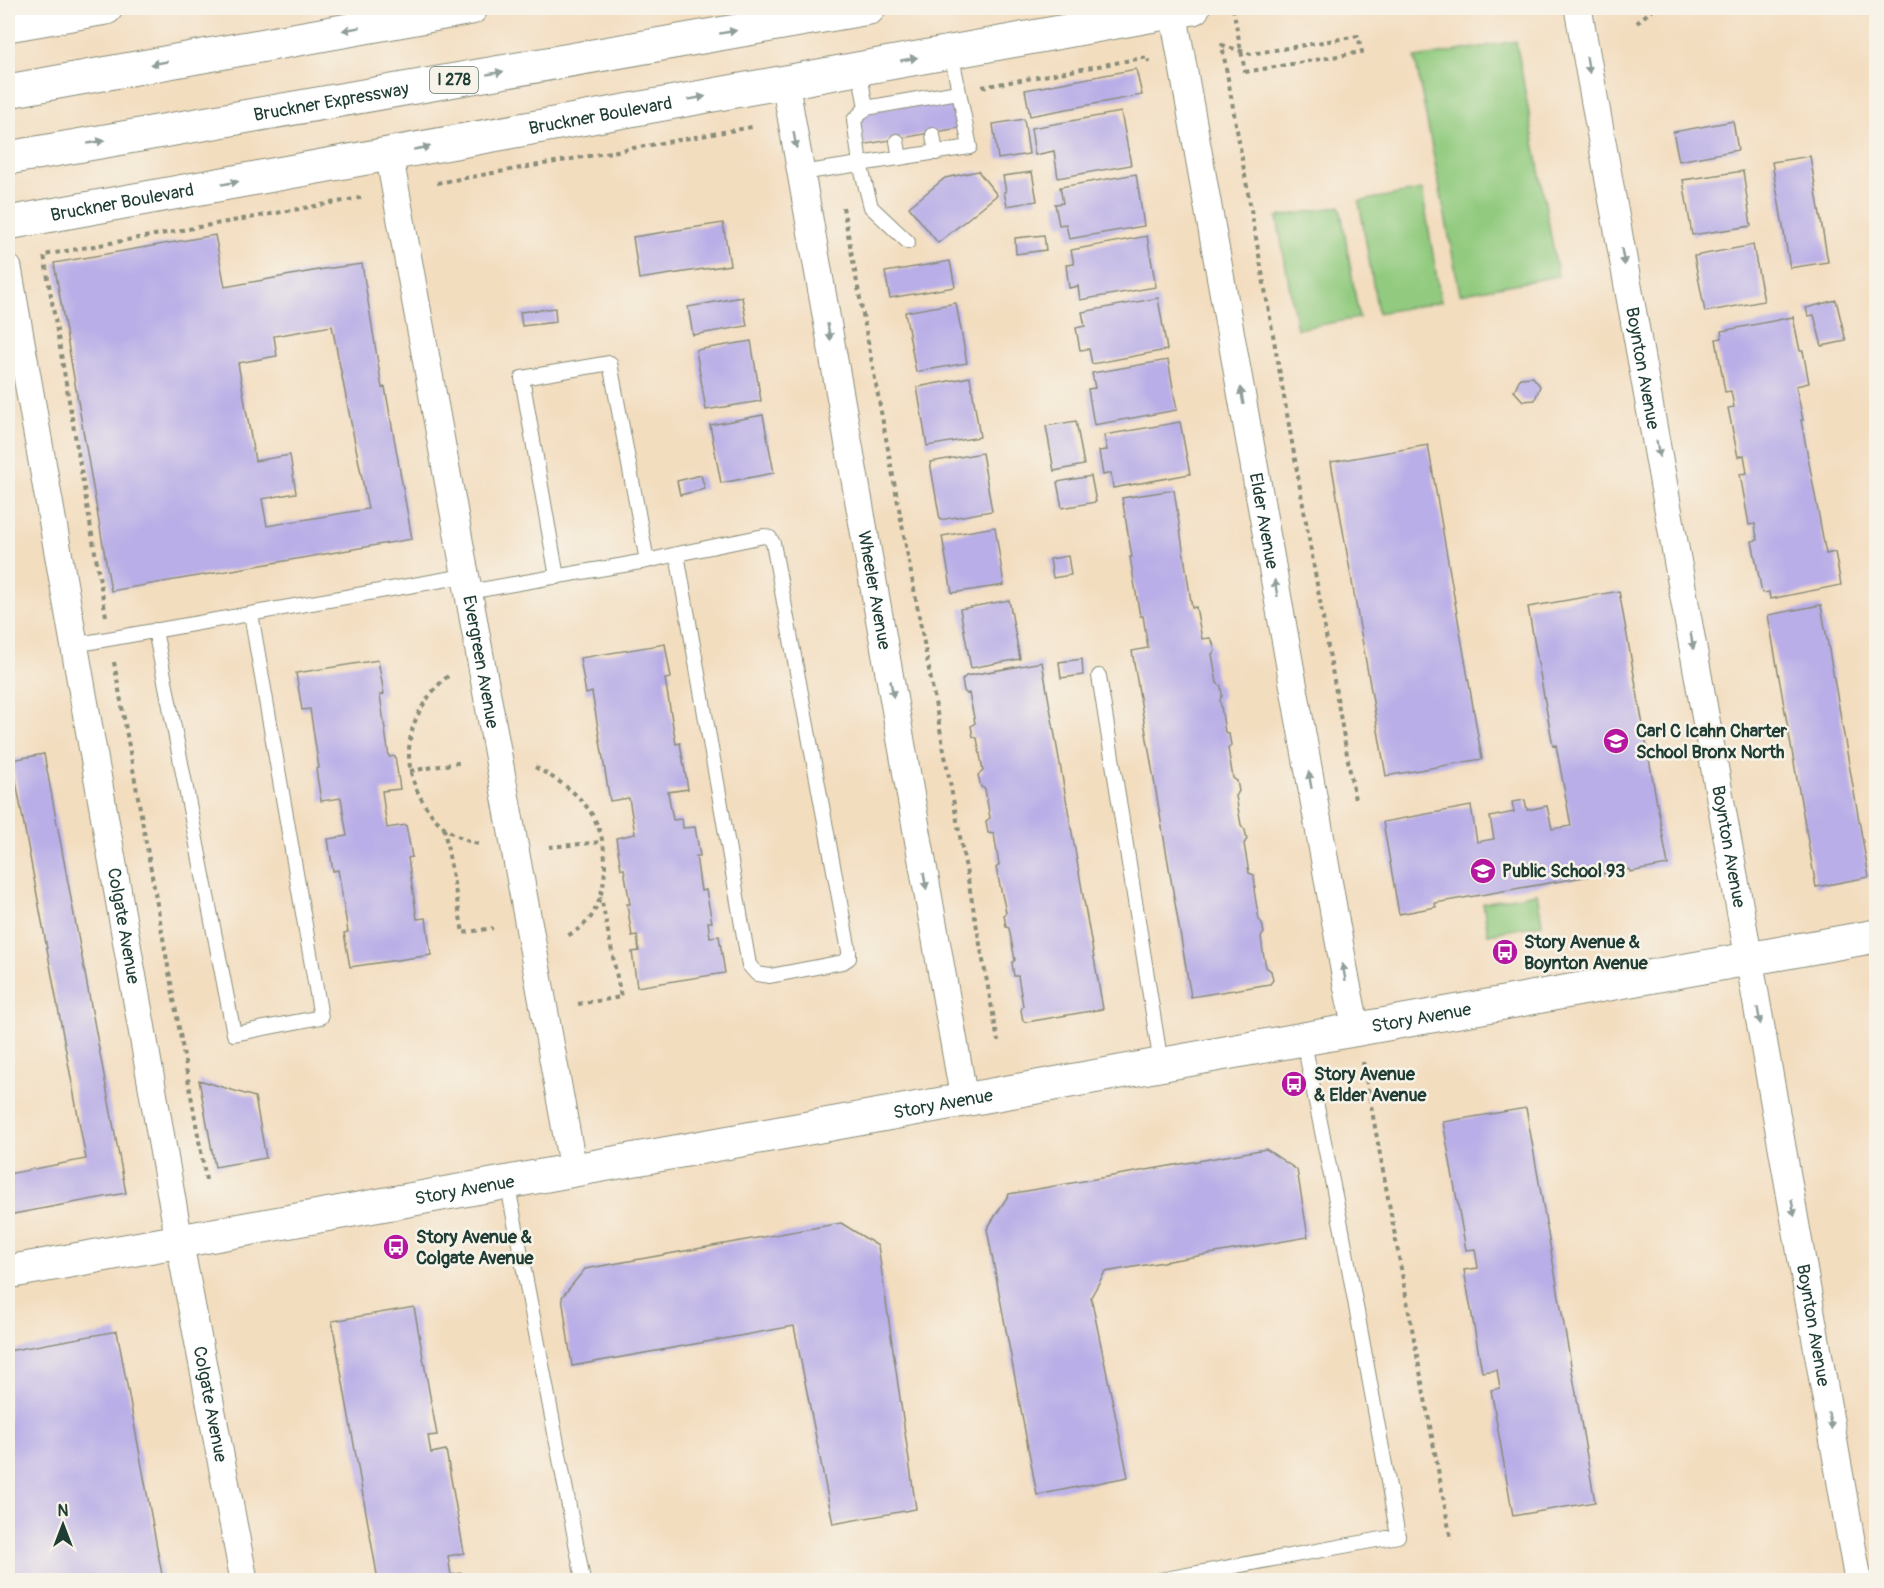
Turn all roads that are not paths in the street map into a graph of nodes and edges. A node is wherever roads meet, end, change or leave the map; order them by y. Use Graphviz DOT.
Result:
graph roads {
  1 [pos="106,8"];
  2 [pos="471,8"];
  3 [pos="869,8"];
  4 [pos="1578,8"];
  5 [pos="1183,9"];
  6 [pos="8,25"];
  7 [pos="951,51"];
  8 [pos="859,69"];
  9 [pos="785,82"];
  10 [pos="16,89"];
  11 [pos="958,92"];
  12 [pos="866,108"];
  13 [pos="933,135"];
  14 [pos="897,141"];
  15 [pos="936,153"];
  16 [pos="389,154"];
  17 [pos="23,155"];
  18 [pos="900,158"];
  19 [pos="860,164"];
  20 [pos="801,173"];
  21 [pos="8,223"];
  22 [pos="908,242"];
  23 [pos="8,268"];
  24 [pos="676,554"];
  25 [pos="647,561"];
  26 [pos="557,577"];
  27 [pos="467,584"];
  28 [pos="251,614"];
  29 [pos="155,630"];
  30 [pos="74,645"];
  31 [pos="1099,676"];
  32 [pos="1876,936"];
  33 [pos="1749,958"];
  34 [pos="1356,1029"];
  35 [pos="1303,1038"];
  36 [pos="1161,1064"];
  37 [pos="964,1099"];
  38 [pos="573,1169"];
  39 [pos="507,1181"];
  40 [pos="179,1240"];
  41 [pos="8,1272"];
  42 [pos="244,1581"];
  43 [pos="583,1581"];
  44 [pos="1160,1581"];
  45 [pos="1858,1581"];
  1 -- 6 [label="main road"];
  2 -- 10 [label="main road, one-way"];
  17 -- 3 [label="main road, Bruckner Expressway / I 278, one-way"];
  4 -- 33 [label="street, Boynton Avenue, one-way"];
  5 -- 7 [label="main road, Bruckner Boulevard"];
  34 -- 5 [label="street, Elder Avenue, one-way"];
  8 -- 7 [label="main road, Bruckner Boulevard, one-way"];
  7 -- 11 [label="lane"];
  8 -- 9 [label="main road, Bruckner Boulevard"];
  8 -- 12 [label="lane"];
  16 -- 9 [label="main road, Bruckner Boulevard, one-way"];
  9 -- 20 [label="street, Wheeler Avenue, one-way"];
  11 -- 12 [label="lane"];
  11 -- 15 [label="lane"];
  12 -- 19 [label="lane"];
  13 -- 15 [label="lane"];
  14 -- 18 [label="lane"];
  15 -- 18 [label="lane"];
  21 -- 16 [label="main road, Bruckner Boulevard, one-way"];
  16 -- 27 [label="street, Evergreen Avenue"];
  18 -- 19 [label="lane"];
  19 -- 20 [label="lane"];
  19 -- 22 [label="lane"];
  20 -- 37 [label="street, Wheeler Avenue, one-way"];
  23 -- 30 [label="street, Colgate Avenue"];
  24 -- 24 [label="lane"];
  24 -- 25 [label="lane"];
  25 -- 26 [label="lane"];
  25 -- 26 [label="lane"];
  26 -- 27 [label="lane"];
  27 -- 28 [label="lane"];
  27 -- 38 [label="street, Evergreen Avenue"];
  28 -- 29 [label="lane"];
  28 -- 29 [label="lane"];
  29 -- 30 [label="lane"];
  30 -- 40 [label="street, Colgate Avenue"];
  31 -- 36 [label="lane"];
  32 -- 33 [label="main road, Story Avenue"];
  33 -- 34 [label="main road, Story Avenue"];
  33 -- 45 [label="street, Boynton Avenue, one-way"];
  34 -- 35 [label="main road, Story Avenue"];
  35 -- 36 [label="main road, Story Avenue"];
  35 -- 44 [label="lane"];
  36 -- 37 [label="main road, Story Avenue"];
  37 -- 38 [label="main road, Story Avenue"];
  38 -- 39 [label="main road, Story Avenue"];
  39 -- 40 [label="main road, Story Avenue"];
  39 -- 43 [label="lane"];
  40 -- 41 [label="main road, Story Avenue"];
  40 -- 42 [label="street, Colgate Avenue"];
}
